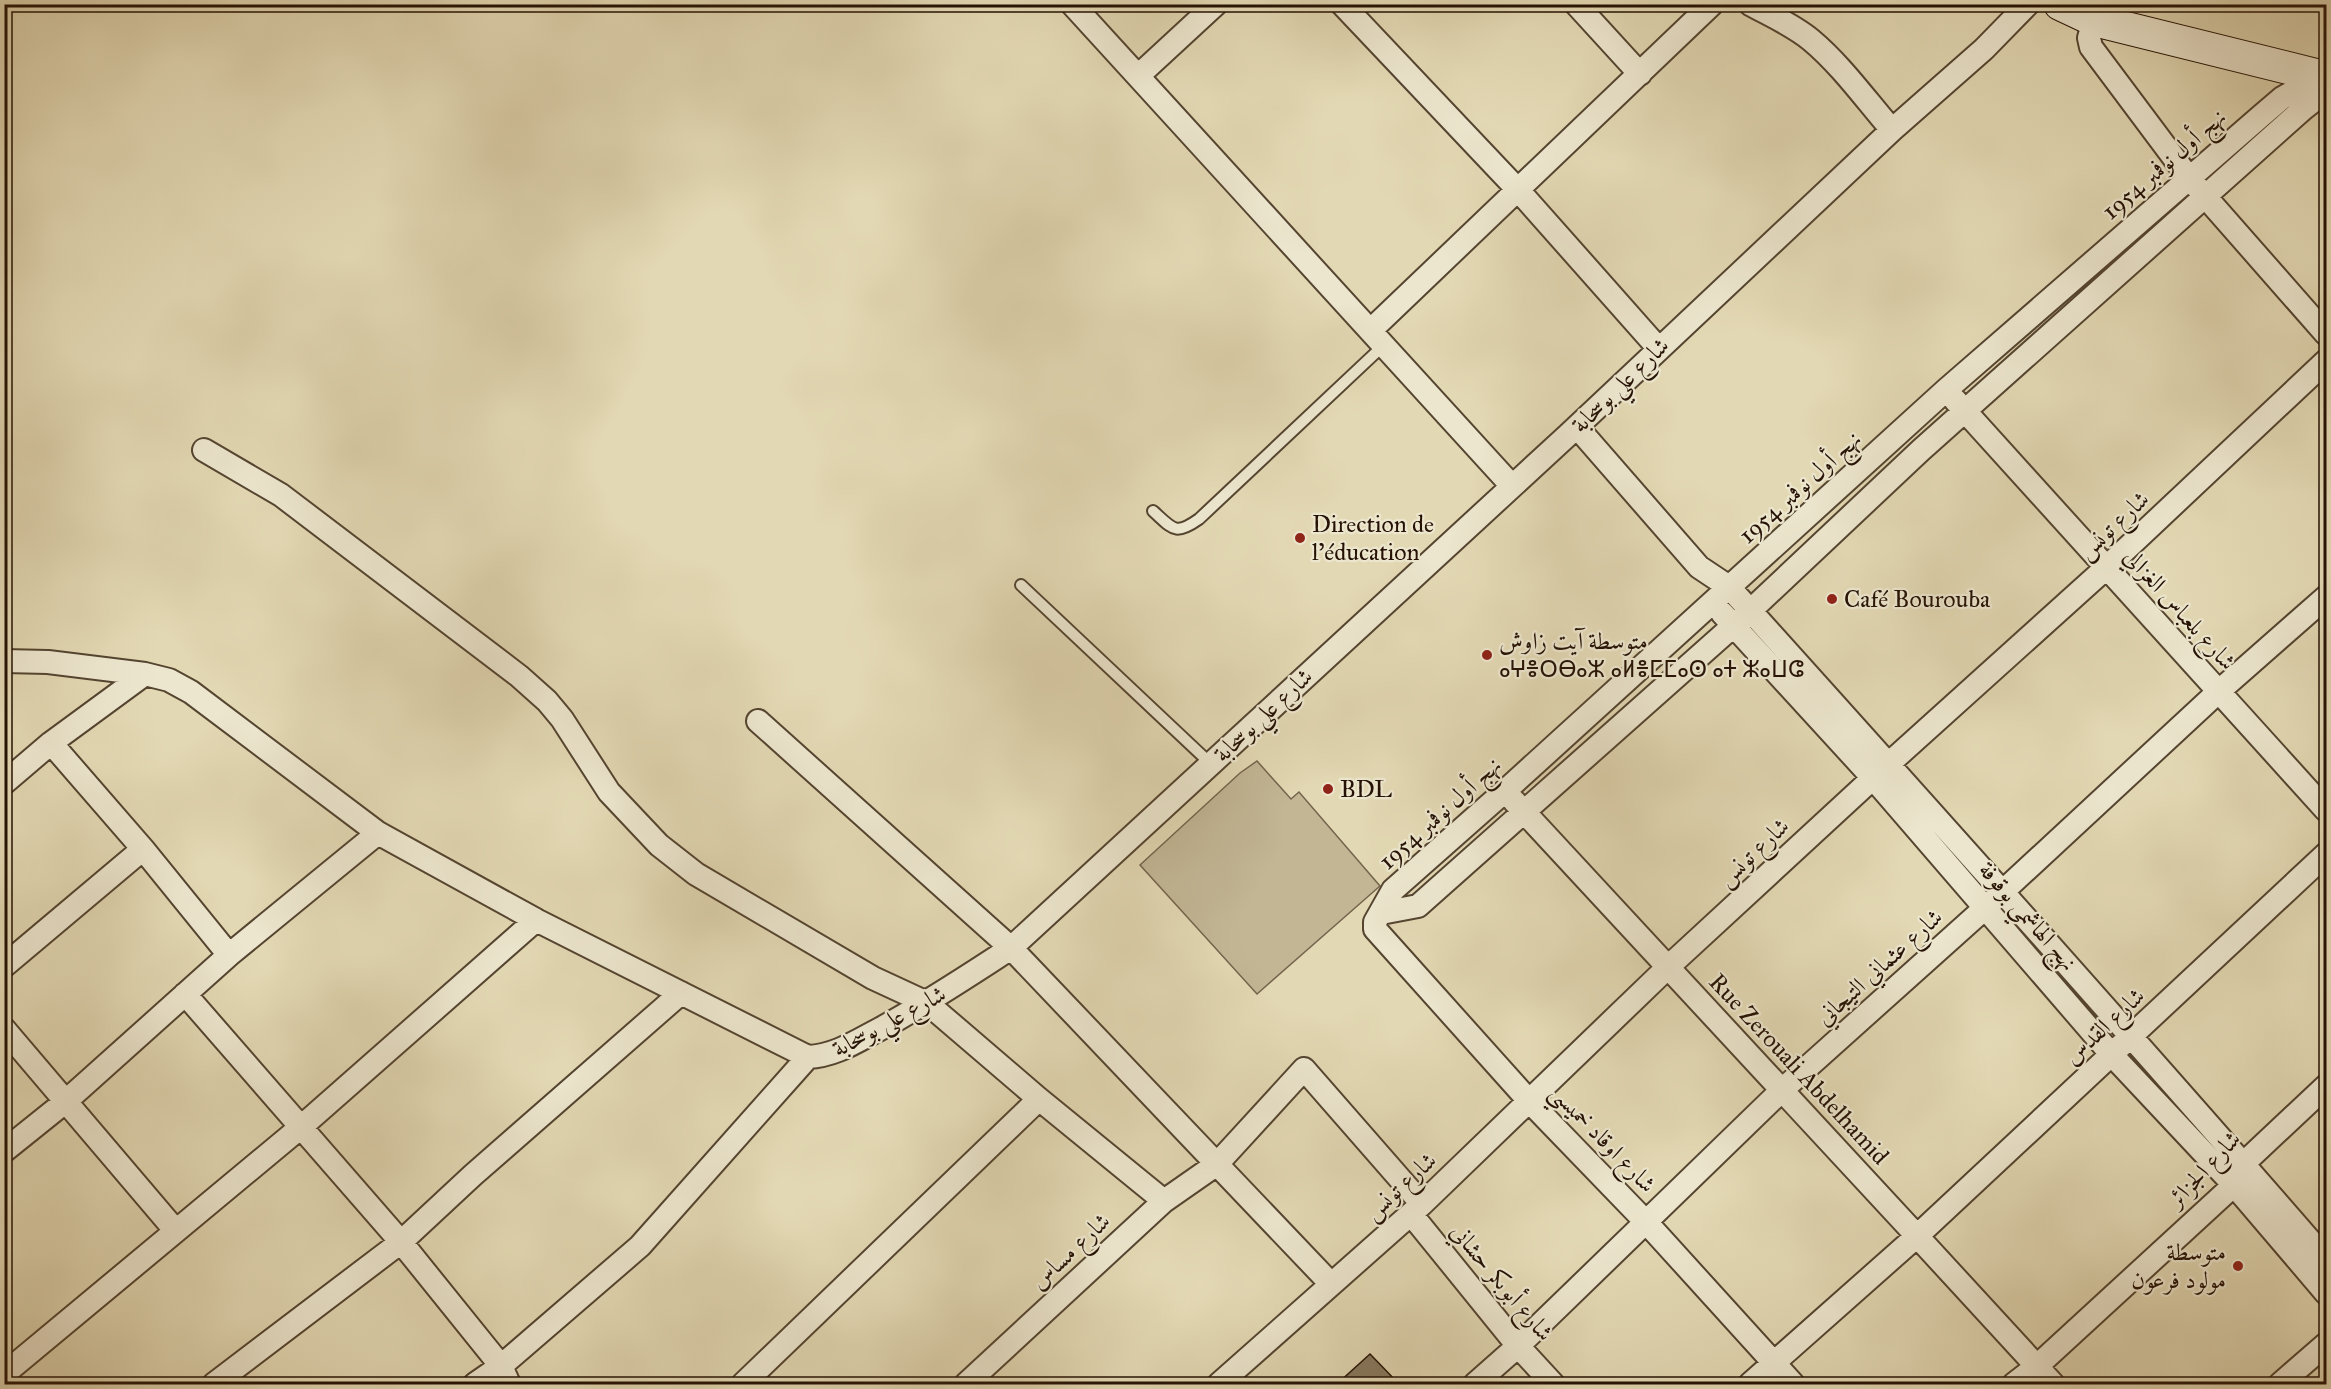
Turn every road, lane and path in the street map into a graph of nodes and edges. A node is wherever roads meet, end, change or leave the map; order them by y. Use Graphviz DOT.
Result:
graph roads {
  1 [pos="1072,4"];
  2 [pos="1216,4"];
  3 [pos="1342,4"];
  4 [pos="1576,4"];
  5 [pos="1712,4"];
  6 [pos="1750,4"];
  7 [pos="2028,4"];
  8 [pos="2060,4"];
  9 [pos="2102,12"];
  10 [pos="1640,74"];
  11 [pos="1138,76"];
  12 [pos="2325,80"];
  13 [pos="1892,130"];
  14 [pos="2189,178"];
  15 [pos="1519,191"];
  16 [pos="2205,196"];
  17 [pos="2326,334"];
  18 [pos="1378,337"];
  19 [pos="1659,349"];
  20 [pos="2326,362"];
  21 [pos="1946,390"];
  22 [pos="1965,411"];
  23 [pos="1577,427"];
  24 [pos="1903,430"];
  25 [pos="204,450"];
  26 [pos="1921,450"];
  27 [pos="1512,486"];
  28 [pos="1153,511"];
  29 [pos="1699,567"];
  30 [pos="2107,567"];
  31 [pos="1021,585"];
  32 [pos="1729,587"];
  33 [pos="2326,597"];
  34 [pos="1712,602"];
  35 [pos="1741,618"];
  36 [pos="4,661"];
  37 [pos="145,674"];
  38 [pos="2218,692"];
  39 [pos="758,721"];
  40 [pos="51,743"];
  41 [pos="1210,764"];
  42 [pos="1881,771"];
  43 [pos="4,783"];
  44 [pos="1505,792"];
  45 [pos="2326,810"];
  46 [pos="1524,812"];
  47 [pos="378,833"];
  48 [pos="143,849"];
  49 [pos="2326,854"];
  50 [pos="2003,892"];
  51 [pos="1985,908"];
  52 [pos="536,920"];
  53 [pos="1378,921"];
  54 [pos="1011,948"];
  55 [pos="229,955"];
  56 [pos="4,966"];
  57 [pos="1667,968"];
  58 [pos="681,993"];
  59 [pos="185,994"];
  60 [pos="927,1003"];
  61 [pos="4,1029"];
  62 [pos="2132,1037"];
  63 [pos="2112,1055"];
  64 [pos="808,1057"];
  65 [pos="2326,1086"];
  66 [pos="1782,1089"];
  67 [pos="1039,1099"];
  68 [pos="65,1102"];
  69 [pos="1530,1102"];
  70 [pos="300,1127"];
  71 [pos="4,1151"];
  72 [pos="1217,1164"];
  73 [pos="2243,1164"];
  74 [pos="2234,1185"];
  75 [pos="1164,1201"];
  76 [pos="1416,1209"];
  77 [pos="1646,1222"];
  78 [pos="175,1230"];
  79 [pos="1917,1236"];
  80 [pos="401,1242"];
  81 [pos="2326,1259"];
  82 [pos="1331,1284"];
  83 [pos="2326,1293"];
  84 [pos="2326,1344"];
  85 [pos="1518,1346"];
  86 [pos="1774,1364"];
  87 [pos="2036,1367"];
  88 [pos="4,1374"];
  89 [pos="505,1375"];
  90 [pos="214,1384"];
  91 [pos="475,1384"];
  92 [pos="743,1384"];
  93 [pos="966,1384"];
  94 [pos="1219,1384"];
  95 [pos="1475,1384"];
  96 [pos="1553,1384"];
  97 [pos="1750,1384"];
  98 [pos="1792,1384"];
  99 [pos="2014,1384"];
  100 [pos="2052,1384"];
  101 [pos="2280,1384"];
  1 -- 11 [label="street"];
  2 -- 11 [label="street"];
  3 -- 15 [label="street"];
  4 -- 10 [label="street"];
  5 -- 10 [label="street"];
  6 -- 13 [label="street"];
  7 -- 13 [label="street, شارع علي بوسحابة"];
  8 -- 9 [label="main road"];
  9 -- 12 [label="main road"];
  9 -- 14 [label="street"];
  10 -- 15 [label="street"];
  11 -- 18 [label="street"];
  12 -- 14 [label="street, نهج أول نوفمبر 1954"];
  12 -- 16 [label="street, نهج أول نوفمبر 1954"];
  13 -- 19 [label="street, شارع علي بوسحابة"];
  14 -- 16 [label="street"];
  14 -- 21 [label="street, نهج أول نوفمبر 1954"];
  15 -- 18 [label="street"];
  15 -- 19 [label="street"];
  16 -- 17 [label="street"];
  16 -- 22 [label="street, نهج أول نوفمبر 1954"];
  18 -- 27 [label="street"];
  18 -- 28 [label="lane"];
  19 -- 23 [label="street, شارع علي بوسحابة"];
  20 -- 30 [label="street, شارع تونس"];
  21 -- 22 [label="street, شارع بلعباس الغزالي"];
  21 -- 24 [label="street, نهج أول نوفمبر 1954"];
  22 -- 26 [label="street, نهج أول نوفمبر 1954"];
  22 -- 30 [label="street, شارع بلعباس الغزالي"];
  23 -- 27 [label="street, شارع علي بوسحابة"];
  23 -- 29 [label="street, نهج الهاشمي بوقوفة"];
  24 -- 26 [label="street"];
  24 -- 32 [label="street, نهج أول نوفمبر 1954"];
  25 -- 60 [label="street"];
  26 -- 35 [label="street, نهج أول نوفمبر 1954"];
  27 -- 41 [label="street, شارع علي بوسحابة"];
  29 -- 32 [label="street, نهج الهاشمي بوقوفة"];
  29 -- 34 [label="street, نهج الهاشمي بوقوفة"];
  30 -- 38 [label="street, شارع بلعباس الغزالي"];
  30 -- 42 [label="street, شارع تونس"];
  31 -- 41 [label="lane"];
  32 -- 34 [label="street, نهج أول نوفمبر 1954"];
  32 -- 35 [label="street, نهج الهاشمي بوقوفة"];
  33 -- 38 [label="street, شارع عثماني التيجاني"];
  34 -- 35 [label="street, نهج الهاشمي بوقوفة"];
  34 -- 44 [label="street, نهج أول نوفمبر 1954"];
  35 -- 42 [label="street, نهج الهاشمي بوقوفة"];
  35 -- 46 [label="street, نهج أول نوفمبر 1954"];
  36 -- 37 [label="street"];
  37 -- 40 [label="street"];
  37 -- 47 [label="street"];
  38 -- 45 [label="street, شارع بلعباس الغزالي"];
  38 -- 50 [label="street, شارع عثماني التيجاني"];
  39 -- 54 [label="street"];
  40 -- 43 [label="street"];
  40 -- 48 [label="street"];
  41 -- 54 [label="street, شارع علي بوسحابة"];
  42 -- 50 [label="street, نهج الهاشمي بوقوفة"];
  42 -- 51 [label="street, نهج الهاشمي بوقوفة"];
  42 -- 57 [label="street, شارع تونس"];
  44 -- 46 [label="street, Rue Zerouali Abdelhamid"];
  44 -- 53 [label="street, نهج أول نوفمبر 1954"];
  46 -- 53 [label="street, نهج أول نوفمبر 1954"];
  46 -- 57 [label="street, Rue Zerouali Abdelhamid"];
  47 -- 52 [label="street"];
  47 -- 55 [label="street"];
  48 -- 55 [label="street"];
  48 -- 56 [label="street"];
  49 -- 62 [label="street, شارع القدس"];
  50 -- 51 [label="street, شارع عثماني التيجاني"];
  50 -- 62 [label="street, نهج الهاشمي بوقوفة"];
  51 -- 63 [label="street, نهج الهاشمي بوقوفة"];
  51 -- 66 [label="street, شارع عثماني التيجاني"];
  52 -- 58 [label="street"];
  52 -- 70 [label="street"];
  53 -- 69 [label="street, شارع اوقاد خميسي"];
  54 -- 60 [label="street, شارع علي بوسحابة"];
  54 -- 72 [label="street"];
  55 -- 59 [label="street"];
  57 -- 66 [label="street, Rue Zerouali Abdelhamid"];
  57 -- 69 [label="street, شارع تونس"];
  58 -- 64 [label="street"];
  58 -- 80 [label="street"];
  59 -- 68 [label="street"];
  59 -- 70 [label="street"];
  60 -- 64 [label="street, شارع علي بوسحابة"];
  60 -- 67 [label="street"];
  61 -- 68 [label="street"];
  62 -- 63 [label="street, شارع القدس"];
  62 -- 73 [label="street, نهج الهاشمي بوقوفة"];
  63 -- 74 [label="street, نهج الهاشمي بوقوفة"];
  63 -- 79 [label="street, شارع القدس"];
  64 -- 89 [label="street, شارع علي بوسحابة"];
  65 -- 73 [label="street, شارع الجزائر"];
  66 -- 77 [label="street, شارع عثماني التيجاني"];
  66 -- 79 [label="street, Rue Zerouali Abdelhamid"];
  67 -- 75 [label="street"];
  67 -- 92 [label="street"];
  68 -- 71 [label="street"];
  68 -- 78 [label="street"];
  69 -- 76 [label="street, شارع تونس"];
  69 -- 77 [label="street, شارع اوقاد خميسي"];
  70 -- 78 [label="street"];
  70 -- 80 [label="street"];
  72 -- 75 [label="street, شارع مساس"];
  72 -- 76 [label="street, شارع أبوبكر حشاني"];
  72 -- 82 [label="street"];
  73 -- 74 [label="street, شارع الجزائر"];
  73 -- 81 [label="street, نهج الهاشمي بوقوفة"];
  74 -- 83 [label="street, نهج الهاشمي بوقوفة"];
  74 -- 87 [label="street, شارع الجزائر"];
  75 -- 93 [label="street, شارع مساس"];
  76 -- 82 [label="street, شارع تونس"];
  76 -- 85 [label="street, شارع أبوبكر حشاني"];
  77 -- 85 [label="street, شارع عثماني التيجاني"];
  77 -- 86 [label="street, شارع اوقاد خميسي"];
  78 -- 88 [label="street"];
  79 -- 86 [label="street, شارع القدس"];
  79 -- 87 [label="street, Rue Zerouali Abdelhamid"];
  80 -- 89 [label="street"];
  80 -- 90 [label="street"];
  82 -- 94 [label="street, شارع تونس"];
  84 -- 101 [label="street"];
  85 -- 95 [label="street, شارع عثماني التيجاني"];
  85 -- 96 [label="street, شارع أبوبكر حشاني"];
  86 -- 97 [label="street"];
  86 -- 98 [label="street, شارع اوقاد خميسي"];
  87 -- 99 [label="street, شارع الجزائر"];
  87 -- 100 [label="street, Rue Zerouali Abdelhamid"];
  89 -- 91 [label="street, شارع علي بوسحابة"];
}
